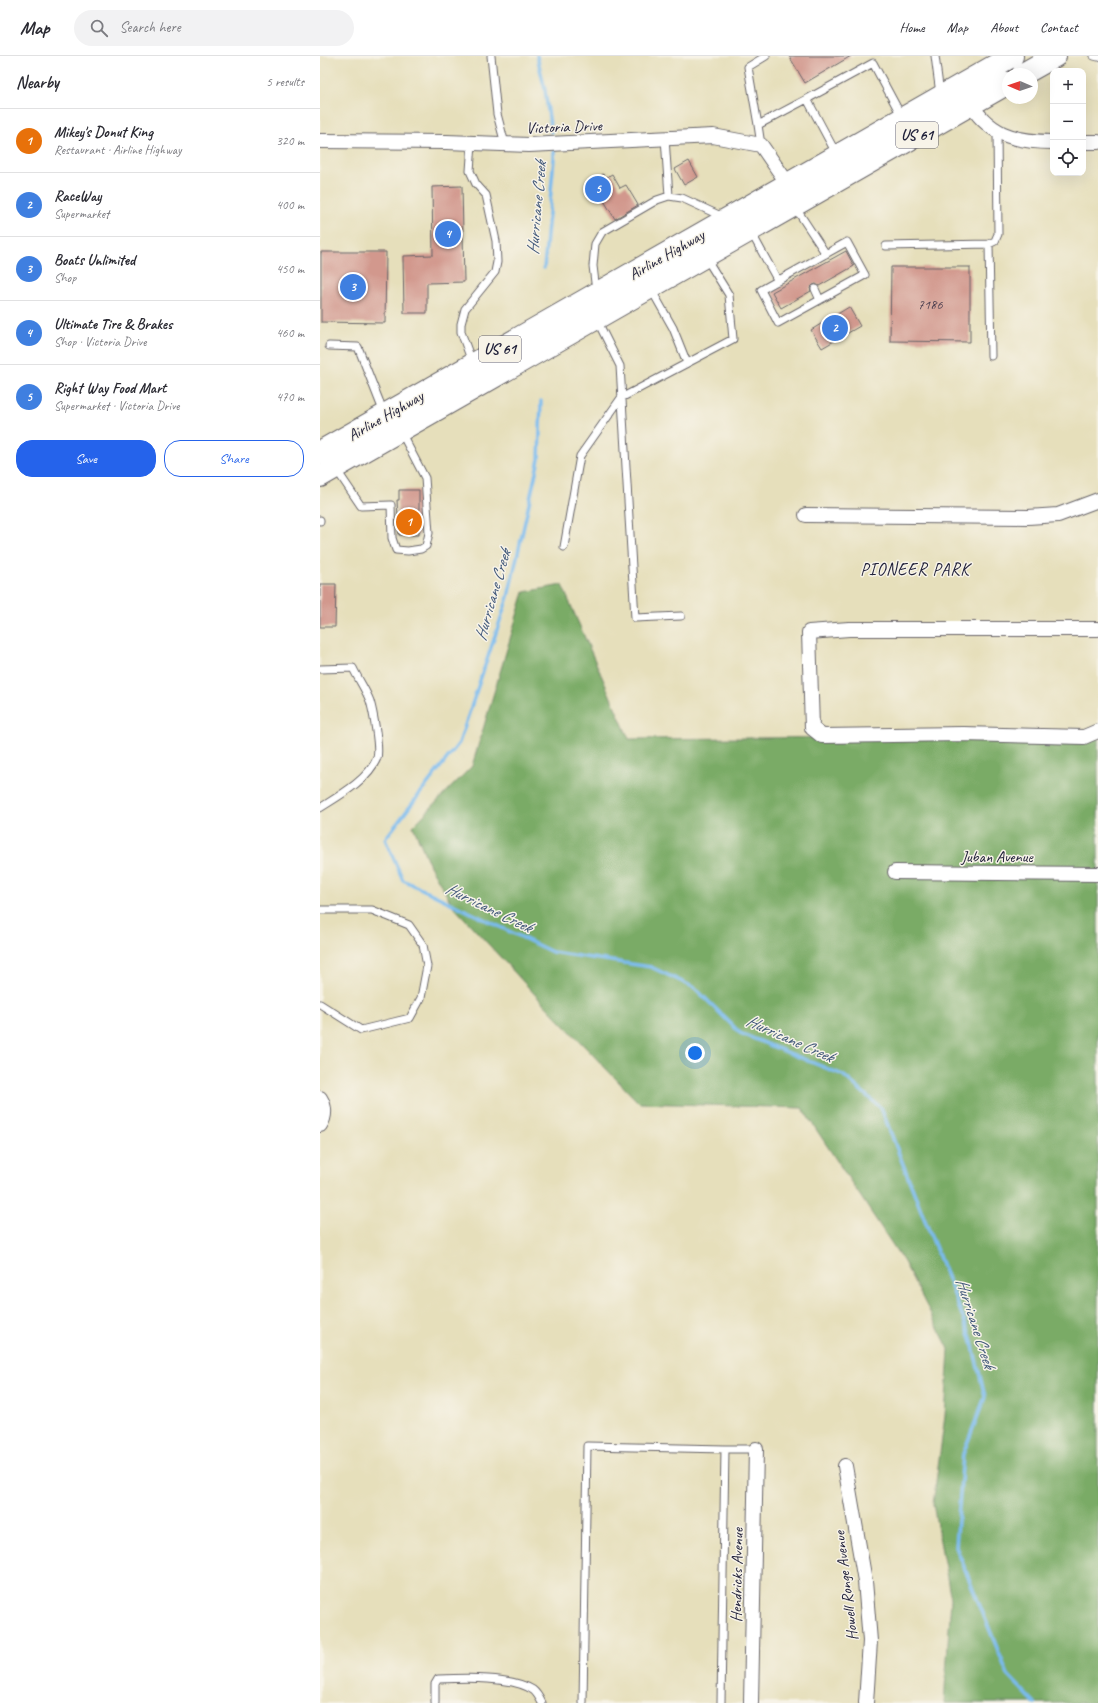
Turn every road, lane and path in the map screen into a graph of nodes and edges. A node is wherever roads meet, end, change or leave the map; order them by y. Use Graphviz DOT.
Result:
graph roads {
  1 [pos="491,56"];
  2 [pos="766,56"];
  3 [pos="935,56"];
  4 [pos="1055,56"];
  5 [pos="1094,56"];
  6 [pos="1098,57"];
  7 [pos="1002,65"];
  8 [pos="1034,68"];
  9 [pos="965,95"];
  10 [pos="940,97"];
  11 [pos="807,99"];
  12 [pos="903,118"];
  13 [pos="758,125"];
  14 [pos="997,131"];
  15 [pos="665,138"];
  16 [pos="320,141"];
  17 [pos="1050,142"];
  18 [pos="1086,142"];
  19 [pos="1098,142"];
  20 [pos="472,143"];
  21 [pos="504,144"];
  22 [pos="761,145"];
  23 [pos="838,156"];
  24 [pos="788,184"];
  25 [pos="669,196"];
  26 [pos="794,205"];
  27 [pos="727,219"];
  28 [pos="750,230"];
  29 [pos="989,244"];
  30 [pos="886,246"];
  31 [pos="826,254"];
  32 [pos="705,256"];
  33 [pos="778,280"];
  34 [pos="650,287"];
  35 [pos="814,289"];
  36 [pos="820,300"];
  37 [pos="593,304"];
  38 [pos="329,346"];
  39 [pos="990,356"];
  40 [pos="687,363"];
  41 [pos="473,364"];
  42 [pos="621,398"];
  43 [pos="385,415"];
  44 [pos="400,430"];
  45 [pos="320,452"];
  46 [pos="328,472"];
  47 [pos="1098,500"];
  48 [pos="806,515"];
  49 [pos="564,547"];
  50 [pos="681,616"];
  51 [pos="1098,629"];
  52 [pos="320,669"];
  53 [pos="1098,731"];
  54 [pos="320,808"];
  55 [pos="895,872"];
  56 [pos="1098,874"];
  57 [pos="320,910"];
  58 [pos="320,1004"];
  59 [pos="320,1098"];
  60 [pos="320,1125"];
  61 [pos="724,1449"];
  62 [pos="756,1449"];
  63 [pos="845,1466"];
  64 [pos="435,1703"];
  65 [pos="542,1703"];
  66 [pos="583,1703"];
  67 [pos="721,1703"];
  68 [pos="751,1703"];
  69 [pos="866,1703"];
  1 -- 21 [label="lane"];
  2 -- 13 [label="lane"];
  3 -- 10 [label="lane"];
  4 -- 8 [label="highway"];
  5 -- 6 [label="lane"];
  7 -- 9 [label="highway, Airline Highway / US 61"];
  9 -- 10 [label="highway, Airline Highway / US 61"];
  9 -- 14 [label="street"];
  9 -- 26 [label="highway, Airline Highway / US 61"];
  10 -- 12 [label="highway, Airline Highway / US 61"];
  11 -- 12 [label="lane"];
  11 -- 13 [label="lane"];
  11 -- 23 [label="lane"];
  12 -- 23 [label="highway, Airline Highway / US 61"];
  13 -- 22 [label="lane"];
  14 -- 17 [label="street"];
  14 -- 29 [label="lane"];
  15 -- 21 [label="street, Victoria Drive"];
  15 -- 22 [label="street, Victoria Drive"];
  15 -- 25 [label="lane"];
  16 -- 20 [label="street, Victoria Drive"];
  18 -- 19 [label="street"];
  20 -- 21 [label="street, Victoria Drive"];
  20 -- 41 [label="lane"];
  22 -- 24 [label="street"];
  23 -- 24 [label="highway, Airline Highway / US 61"];
  24 -- 26 [label="highway"];
  24 -- 27 [label="highway, Airline Highway / US 61"];
  25 -- 27 [label="lane"];
  25 -- 37 [label="lane"];
  26 -- 28 [label="highway, Airline Highway / US 61"];
  26 -- 31 [label="lane"];
  27 -- 37 [label="highway, Airline Highway / US 61"];
  28 -- 32 [label="highway, Airline Highway / US 61"];
  28 -- 33 [label="lane"];
  29 -- 30 [label="lane"];
  29 -- 39 [label="lane"];
  31 -- 33 [label="lane"];
  31 -- 36 [label="lane"];
  32 -- 34 [label="highway, Airline Highway / US 61"];
  32 -- 40 [label="lane"];
  33 -- 36 [label="lane"];
  34 -- 37 [label="highway, Airline Highway / US 61"];
  34 -- 40 [label="lane"];
  35 -- 36 [label="lane"];
  37 -- 41 [label="highway, Airline Highway / US 61"];
  37 -- 42 [label="lane"];
  37 -- 44 [label="highway, Airline Highway / US 61"];
  38 -- 43 [label="lane"];
  40 -- 42 [label="lane"];
  41 -- 43 [label="highway, Airline Highway / US 61"];
  42 -- 49 [label="lane"];
  42 -- 50 [label="lane"];
  43 -- 45 [label="highway, Airline Highway / US 61"];
  44 -- 46 [label="highway, Airline Highway / US 61"];
  44 -- 46 [label="lane"];
  47 -- 48 [label="street"];
  51 -- 53 [label="street"];
  52 -- 54 [label="lane"];
  55 -- 56 [label="street, Juban Avenue"];
  57 -- 58 [label="lane"];
  59 -- 60 [label="street"];
  61 -- 62 [label="lane"];
  61 -- 66 [label="lane"];
  61 -- 67 [label="lane"];
  62 -- 68 [label="street, Hendricks Avenue"];
  63 -- 69 [label="street, Howell Ronge Avenue"];
  64 -- 65 [label="lane"];
}
